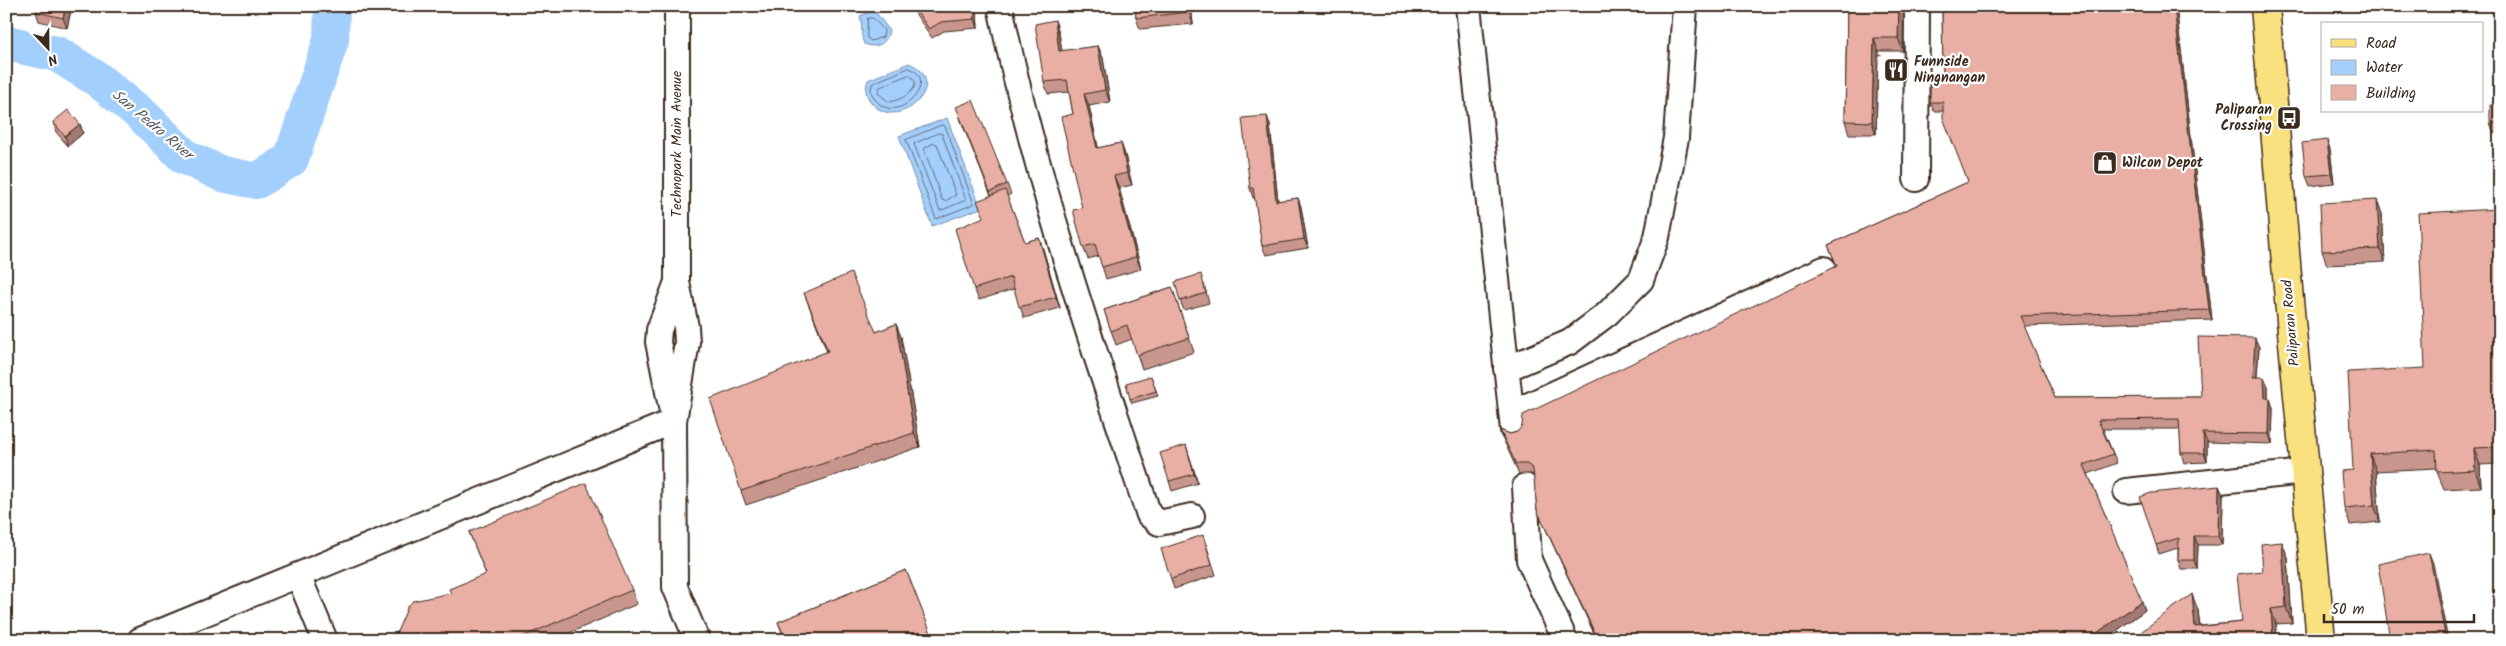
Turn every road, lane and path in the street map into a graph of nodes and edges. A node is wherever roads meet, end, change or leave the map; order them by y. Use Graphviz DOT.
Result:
graph roads {
  1 [pos="676,6"];
  2 [pos="1000,6"];
  3 [pos="1468,6"];
  4 [pos="1684,6"];
  5 [pos="1917,6"];
  6 [pos="2265,6"];
  7 [pos="1881,46"];
  8 [pos="1880,56"];
  9 [pos="1916,179"];
  10 [pos="1824,269"];
  11 [pos="1506,368"];
  12 [pos="674,421"];
  13 [pos="2305,472"];
  14 [pos="1525,486"];
  15 [pos="2126,491"];
  16 [pos="1192,516"];
  17 [pos="298,575"];
  18 [pos="140,640"];
  19 [pos="325,640"];
  20 [pos="696,640"];
  21 [pos="1566,640"];
  22 [pos="2320,640"];
  1 -- 12 [label="street, Technopark Main Avenue"];
  2 -- 16 [label="street"];
  3 -- 11 [label="street"];
  4 -- 11 [label="street"];
  5 -- 9 [label="street"];
  6 -- 13 [label="main road, Paliparan Road"];
  7 -- 8 [label="path"];
  10 -- 11 [label="street"];
  12 -- 17 [label="street"];
  12 -- 20 [label="street, Technopark Main Avenue"];
  13 -- 15 [label="street"];
  13 -- 22 [label="main road, Paliparan Road"];
  14 -- 21 [label="street"];
  17 -- 18 [label="street"];
  17 -- 19 [label="street"];
}
